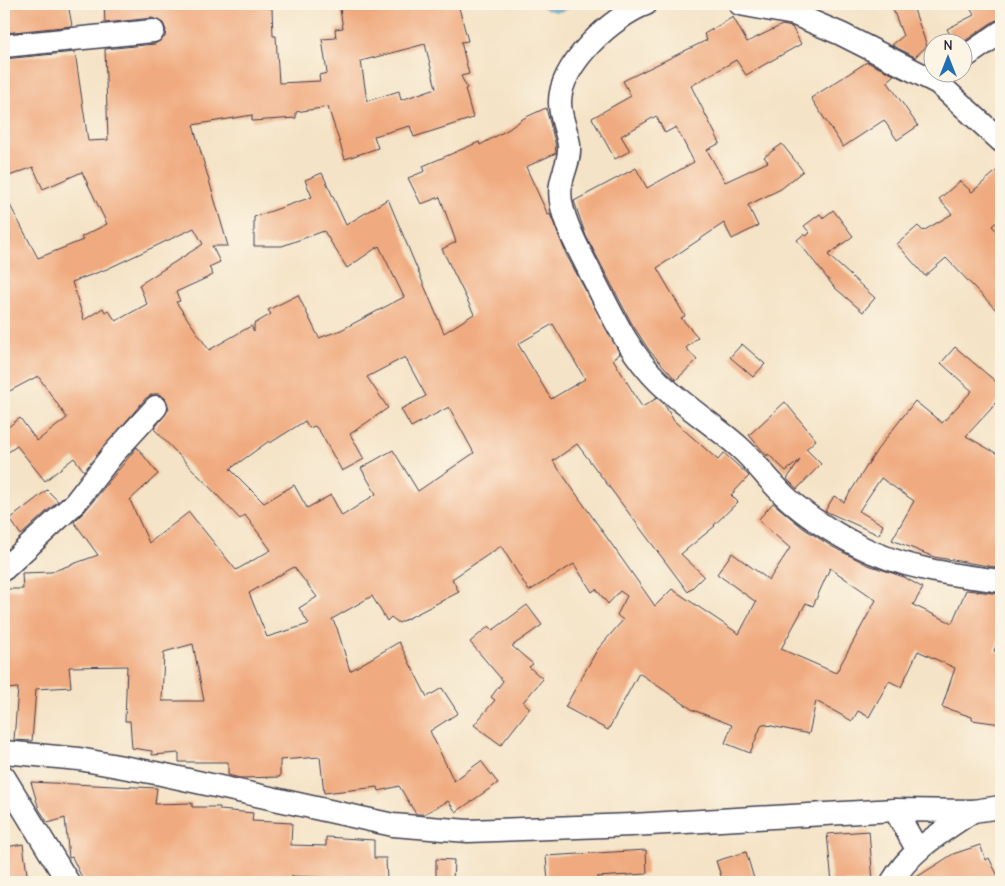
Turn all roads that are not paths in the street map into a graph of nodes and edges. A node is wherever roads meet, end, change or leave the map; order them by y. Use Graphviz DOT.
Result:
graph roads {
  1 [pos="646,4"];
  2 [pos="740,4"];
  3 [pos="153,31"];
  4 [pos="1001,32"];
  5 [pos="4,46"];
  6 [pos="972,52"];
  7 [pos="922,69"];
  8 [pos="947,82"];
  9 [pos="1001,141"];
  10 [pos="156,407"];
  11 [pos="4,569"];
  12 [pos="1001,581"];
  13 [pos="4,752"];
  14 [pos="4,777"];
  15 [pos="1001,807"];
  16 [pos="895,810"];
  17 [pos="973,811"];
  18 [pos="917,849"];
  19 [pos="68,882"];
  20 [pos="892,882"];
  1 -- 12 [label="street"];
  2 -- 7 [label="street"];
  3 -- 5 [label="street"];
  4 -- 6 [label="street"];
  8 -- 9 [label="street"];
  10 -- 11 [label="street"];
  13 -- 16 [label="street"];
  14 -- 19 [label="street"];
  15 -- 17 [label="street"];
  16 -- 17 [label="street"];
  16 -- 18 [label="street"];
  17 -- 18 [label="street"];
  18 -- 20 [label="street"];
}
